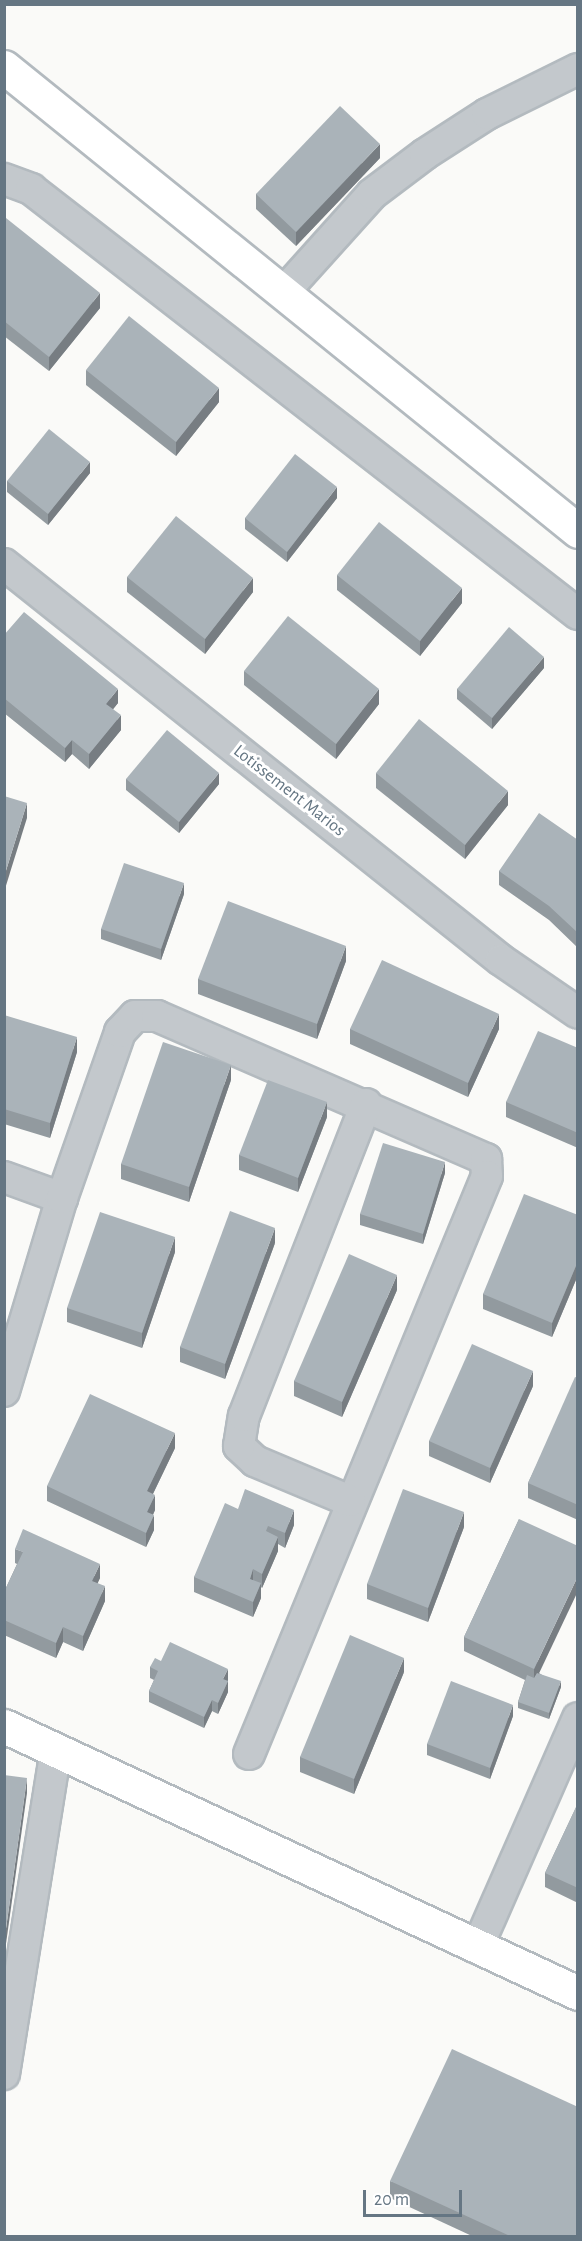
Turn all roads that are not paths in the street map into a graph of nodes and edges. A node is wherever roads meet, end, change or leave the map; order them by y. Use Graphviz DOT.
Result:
graph roads {
  1 [pos="4,67"];
  2 [pos="578,69"];
  3 [pos="4,179"];
  4 [pos="283,293"];
  5 [pos="578,531"];
  6 [pos="4,564"];
  7 [pos="578,615"];
  8 [pos="578,1013"];
  9 [pos="366,1104"];
  10 [pos="4,1177"];
  11 [pos="62,1198"];
  12 [pos="4,1391"];
  13 [pos="350,1501"];
  14 [pos="578,1718"];
  15 [pos="4,1726"];
  16 [pos="56,1750"];
  17 [pos="249,1754"];
  18 [pos="477,1948"];
  19 [pos="578,1993"];
  20 [pos="4,2074"];
  1 -- 4 [label="main road"];
  2 -- 4 [label="street"];
  3 -- 7 [label="street"];
  4 -- 5 [label="main road"];
  6 -- 8 [label="street, Lotissement Marios"];
  9 -- 11 [label="street"];
  9 -- 13 [label="street"];
  9 -- 13 [label="street"];
  10 -- 11 [label="street"];
  11 -- 12 [label="street"];
  13 -- 17 [label="street"];
  14 -- 18 [label="street"];
  15 -- 16 [label="main road"];
  16 -- 18 [label="main road"];
  16 -- 20 [label="street"];
  18 -- 19 [label="main road"];
}
